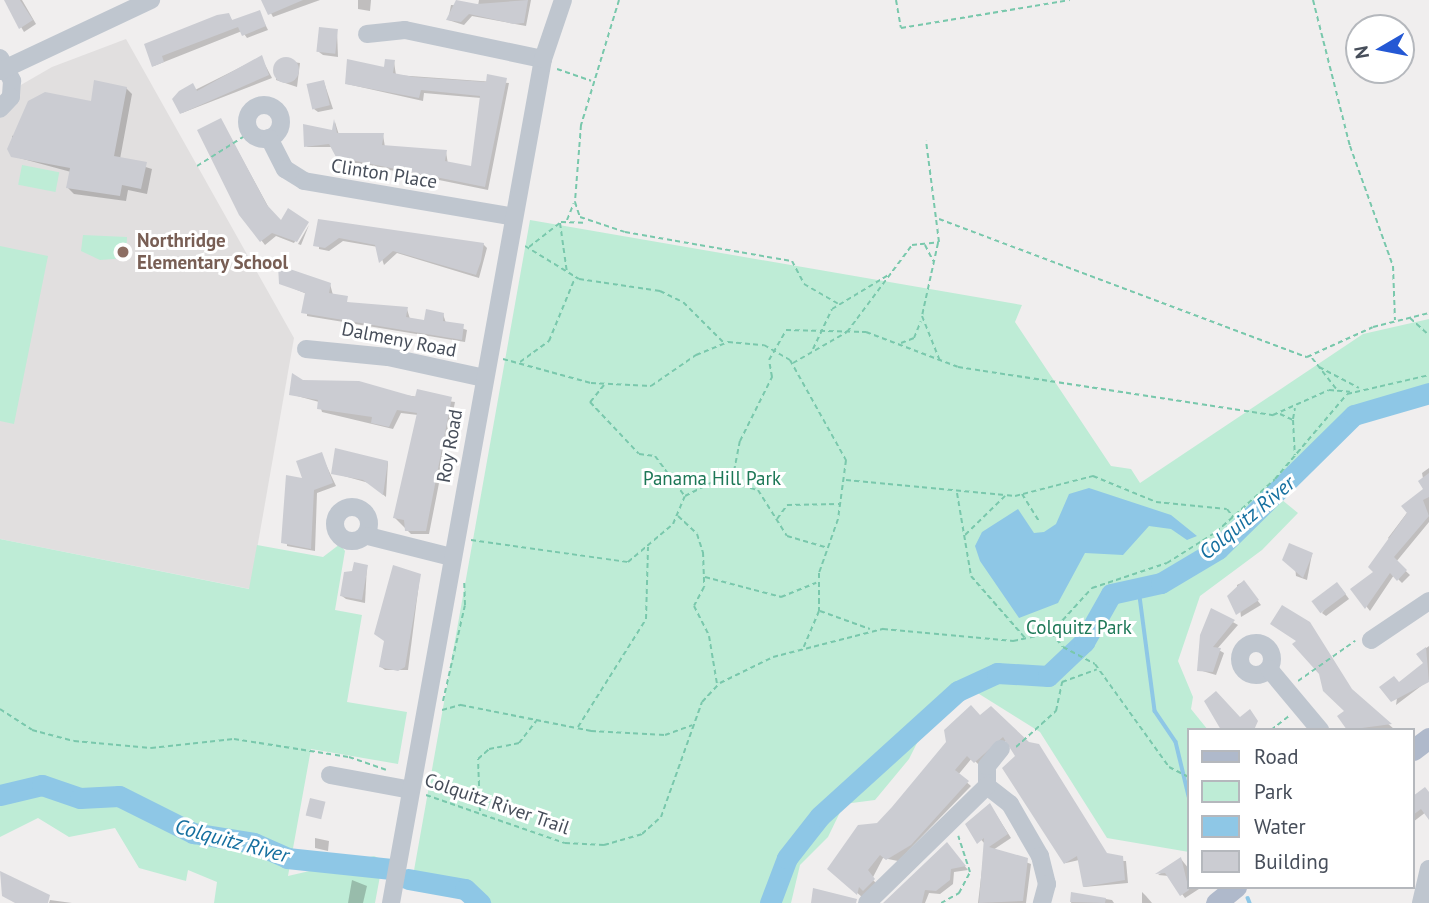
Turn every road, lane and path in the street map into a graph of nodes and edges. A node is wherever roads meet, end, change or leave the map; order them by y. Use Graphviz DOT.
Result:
graph roads {
  1 [pos="151,0"];
  2 [pos="563,0"];
  3 [pos="619,0"];
  4 [pos="896,0"];
  5 [pos="1070,0"];
  6 [pos="1313,0"];
  7 [pos="367,34"];
  8 [pos="543,59"];
  9 [pos="2,65"];
  10 [pos="592,81"];
  11 [pos="0,109"];
  12 [pos="251,132"];
  13 [pos="269,138"];
  14 [pos="926,141"];
  15 [pos="197,166"];
  16 [pos="575,202"];
  17 [pos="514,217"];
  18 [pos="939,219"];
  19 [pos="566,221"];
  20 [pos="587,222"];
  21 [pos="560,223"];
  22 [pos="510,238"];
  23 [pos="939,242"];
  24 [pos="924,244"];
  25 [pos="528,248"];
  26 [pos="934,264"];
  27 [pos="891,273"];
  28 [pos="567,274"];
  29 [pos="575,278"];
  30 [pos="838,304"];
  31 [pos="1399,311"];
  32 [pos="1429,313"];
  33 [pos="922,316"];
  34 [pos="1407,319"];
  35 [pos="1394,321"];
  36 [pos="847,332"];
  37 [pos="816,334"];
  38 [pos="1429,335"];
  39 [pos="724,343"];
  40 [pos="898,343"];
  41 [pos="306,349"];
  42 [pos="775,349"];
  43 [pos="813,351"];
  44 [pos="489,355"];
  45 [pos="1311,357"];
  46 [pos="941,362"];
  47 [pos="519,363"];
  48 [pos="793,363"];
  49 [pos="1319,368"];
  50 [pos="1429,375"];
  51 [pos="484,378"];
  52 [pos="607,384"];
  53 [pos="1360,388"];
  54 [pos="1337,390"];
  55 [pos="1352,392"];
  56 [pos="1296,406"];
  57 [pos="1279,414"];
  58 [pos="1293,420"];
  59 [pos="1296,456"];
  60 [pos="725,480"];
  61 [pos="845,480"];
  62 [pos="957,492"];
  63 [pos="1021,494"];
  64 [pos="685,496"];
  65 [pos="1005,496"];
  66 [pos="840,504"];
  67 [pos="678,516"];
  68 [pos="1233,517"];
  69 [pos="776,520"];
  70 [pos="1039,520"];
  71 [pos="461,534"];
  72 [pos="964,535"];
  73 [pos="368,536"];
  74 [pos="648,545"];
  75 [pos="828,548"];
  76 [pos="458,559"];
  77 [pos="704,576"];
  78 [pos="817,582"];
  79 [pos="1429,601"];
  80 [pos="820,611"];
  81 [pos="871,631"];
  82 [pos="1051,632"];
  83 [pos="1027,640"];
  84 [pos="1370,640"];
  85 [pos="804,648"];
  86 [pos="1098,668"];
  87 [pos="1269,669"];
  88 [pos="717,685"];
  89 [pos="1288,689"];
  90 [pos="1301,706"];
  91 [pos="0,709"];
  92 [pos="431,715"];
  93 [pos="537,720"];
  94 [pos="693,724"];
  95 [pos="1274,728"];
  96 [pos="1318,728"];
  97 [pos="578,729"];
  98 [pos="1001,749"];
  99 [pos="330,775"];
  100 [pos="1188,777"];
  101 [pos="988,786"];
  102 [pos="411,790"];
  103 [pos="480,812"];
  104 [pos="961,840"];
  105 [pos="1429,869"];
  106 [pos="1234,889"];
  107 [pos="391,903"];
  108 [pos="867,903"];
  109 [pos="941,903"];
  110 [pos="1042,903"];
  111 [pos="1216,903"];
  112 [pos="1421,903"];
  1 -- 9 [label="street"];
  2 -- 8 [label="street, Roy Road"];
  3 -- 10 [label="path"];
  4 -- 5 [label="path"];
  6 -- 31 [label="path"];
  7 -- 8 [label="street"];
  8 -- 10 [label="path"];
  8 -- 17 [label="street, Roy Road"];
  9 -- 11 [label="street"];
  10 -- 16 [label="path"];
  12 -- 13 [label="street"];
  12 -- 13 [label="street"];
  12 -- 15 [label="path"];
  13 -- 17 [label="street, Clinton Place"];
  14 -- 18 [label="path"];
  16 -- 19 [label="path"];
  16 -- 20 [label="path"];
  17 -- 22 [label="street, Roy Road"];
  18 -- 23 [label="path"];
  18 -- 45 [label="path"];
  19 -- 20 [label="path"];
  19 -- 21 [label="path"];
  20 -- 30 [label="path"];
  21 -- 25 [label="path"];
  21 -- 28 [label="path"];
  22 -- 25 [label="path"];
  22 -- 44 [label="street, Roy Road"];
  23 -- 24 [label="path"];
  23 -- 26 [label="path"];
  24 -- 26 [label="path"];
  24 -- 27 [label="path"];
  25 -- 28 [label="path"];
  26 -- 33 [label="path"];
  27 -- 30 [label="path"];
  27 -- 36 [label="path"];
  28 -- 29 [label="path"];
  29 -- 39 [label="path"];
  29 -- 47 [label="path"];
  30 -- 37 [label="path"];
  31 -- 34 [label="path"];
  31 -- 35 [label="path"];
  32 -- 34 [label="path"];
  33 -- 40 [label="path"];
  33 -- 46 [label="path"];
  34 -- 35 [label="path"];
  34 -- 38 [label="path"];
  35 -- 45 [label="path"];
  36 -- 37 [label="path"];
  36 -- 40 [label="path"];
  36 -- 43 [label="path"];
  37 -- 42 [label="path"];
  37 -- 43 [label="path"];
  39 -- 42 [label="path"];
  39 -- 52 [label="path"];
  40 -- 46 [label="path"];
  41 -- 51 [label="street, Dalmeny Road"];
  42 -- 48 [label="path"];
  42 -- 60 [label="path"];
  43 -- 48 [label="path"];
  44 -- 47 [label="path"];
  44 -- 51 [label="street, Roy Road"];
  45 -- 49 [label="path"];
  46 -- 57 [label="path"];
  47 -- 52 [label="path"];
  48 -- 61 [label="path"];
  49 -- 53 [label="path"];
  49 -- 54 [label="path"];
  50 -- 53 [label="path"];
  51 -- 71 [label="street, Roy Road"];
  52 -- 64 [label="path"];
  53 -- 55 [label="path"];
  54 -- 55 [label="path"];
  54 -- 56 [label="path"];
  55 -- 59 [label="path"];
  56 -- 57 [label="path"];
  56 -- 58 [label="path"];
  57 -- 58 [label="path"];
  58 -- 59 [label="path"];
  59 -- 68 [label="path"];
  60 -- 64 [label="path"];
  60 -- 69 [label="path"];
  61 -- 62 [label="path"];
  61 -- 66 [label="path"];
  62 -- 65 [label="path"];
  62 -- 72 [label="path"];
  63 -- 65 [label="path"];
  63 -- 68 [label="path"];
  63 -- 70 [label="path"];
  64 -- 67 [label="path"];
  65 -- 72 [label="path"];
  66 -- 69 [label="path"];
  66 -- 75 [label="path"];
  67 -- 74 [label="path"];
  67 -- 77 [label="path"];
  68 -- 82 [label="path"];
  69 -- 75 [label="path"];
  71 -- 74 [label="path"];
  71 -- 76 [label="street, Roy Road"];
  71 -- 76 [label="path"];
  72 -- 83 [label="path"];
  73 -- 76 [label="street"];
  74 -- 97 [label="path"];
  75 -- 78 [label="path"];
  76 -- 92 [label="street, Roy Road"];
  76 -- 92 [label="path"];
  77 -- 78 [label="path"];
  77 -- 88 [label="path"];
  78 -- 80 [label="path"];
  79 -- 84 [label="street"];
  80 -- 81 [label="path"];
  80 -- 85 [label="path"];
  81 -- 83 [label="path"];
  81 -- 85 [label="path"];
  82 -- 83 [label="path"];
  82 -- 86 [label="path"];
  84 -- 89 [label="path"];
  85 -- 88 [label="path"];
  86 -- 98 [label="path"];
  86 -- 100 [label="path"];
  87 -- 89 [label="street"];
  88 -- 94 [label="path, Colquitz River Trail"];
  89 -- 90 [label="street"];
  90 -- 95 [label="path"];
  90 -- 96 [label="street"];
  91 -- 102 [label="path, Colquitz River Trail"];
  92 -- 93 [label="path"];
  92 -- 102 [label="street, Roy Road"];
  93 -- 97 [label="path"];
  93 -- 103 [label="path"];
  94 -- 97 [label="path"];
  94 -- 103 [label="path, Colquitz River Trail"];
  98 -- 101 [label="street"];
  99 -- 102 [label="street"];
  101 -- 108 [label="street"];
  101 -- 110 [label="street"];
  102 -- 103 [label="path, Colquitz River Trail"];
  102 -- 107 [label="street, Roy Road"];
  104 -- 109 [label="path"];
  105 -- 112 [label="street"];
  106 -- 111 [label="main road"];
}
